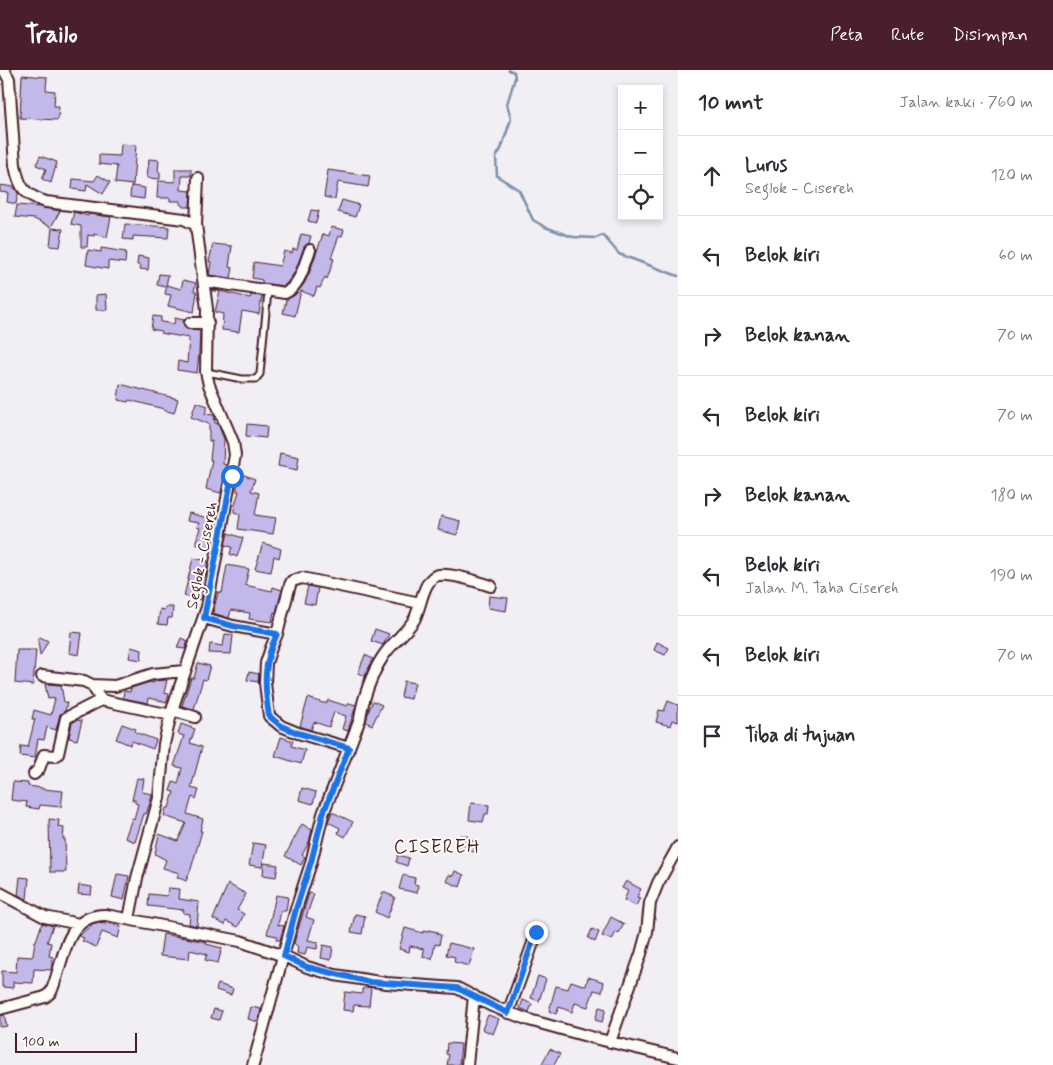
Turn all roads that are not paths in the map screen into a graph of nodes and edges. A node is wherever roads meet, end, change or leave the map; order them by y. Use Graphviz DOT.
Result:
graph roads {
  1 [pos="4,70"];
  2 [pos="198,178"];
  3 [pos="196,225"];
  4 [pos="310,250"];
  5 [pos="204,281"];
  6 [pos="268,291"];
  7 [pos="208,322"];
  8 [pos="190,324"];
  9 [pos="206,372"];
  10 [pos="491,586"];
  11 [pos="420,603"];
  12 [pos="204,618"];
  13 [pos="277,634"];
  14 [pos="184,671"];
  15 [pos="42,676"];
  16 [pos="92,685"];
  17 [pos="101,700"];
  18 [pos="171,712"];
  19 [pos="195,717"];
  20 [pos="349,748"];
  21 [pos="34,774"];
  22 [pos="678,847"];
  23 [pos="0,893"];
  24 [pos="129,919"];
  25 [pos="79,924"];
  26 [pos="536,932"];
  27 [pos="284,956"];
  28 [pos="474,996"];
  29 [pos="0,1010"];
  30 [pos="508,1013"];
  31 [pos="610,1042"];
  32 [pos="678,1058"];
  33 [pos="252,1065"];
  34 [pos="467,1065"];
  1 -- 3 [label="street"];
  2 -- 3 [label="street, Seglok - Cisereh"];
  3 -- 5 [label="street, Seglok - Cisereh"];
  4 -- 6 [label="street"];
  5 -- 6 [label="street"];
  5 -- 7 [label="street, Seglok - Cisereh"];
  6 -- 9 [label="lane"];
  7 -- 8 [label="street"];
  7 -- 9 [label="street, Seglok - Cisereh"];
  9 -- 12 [label="street, Seglok - Cisereh"];
  10 -- 11 [label="street"];
  11 -- 13 [label="street"];
  11 -- 20 [label="street"];
  12 -- 13 [label="street"];
  12 -- 14 [label="street, Seglok - Cisereh"];
  13 -- 20 [label="street"];
  14 -- 16 [label="street"];
  14 -- 18 [label="street, Seglok - Cisereh"];
  15 -- 16 [label="street"];
  16 -- 17 [label="street"];
  17 -- 18 [label="street"];
  17 -- 21 [label="street"];
  18 -- 19 [label="street"];
  18 -- 24 [label="street, Seglok - Cisereh"];
  20 -- 27 [label="street"];
  22 -- 31 [label="street"];
  23 -- 25 [label="street"];
  24 -- 25 [label="street"];
  24 -- 27 [label="street"];
  25 -- 29 [label="street"];
  26 -- 30 [label="street"];
  27 -- 28 [label="street"];
  27 -- 33 [label="street"];
  28 -- 30 [label="street"];
  28 -- 34 [label="street"];
  30 -- 31 [label="street"];
  31 -- 32 [label="street"];
}
